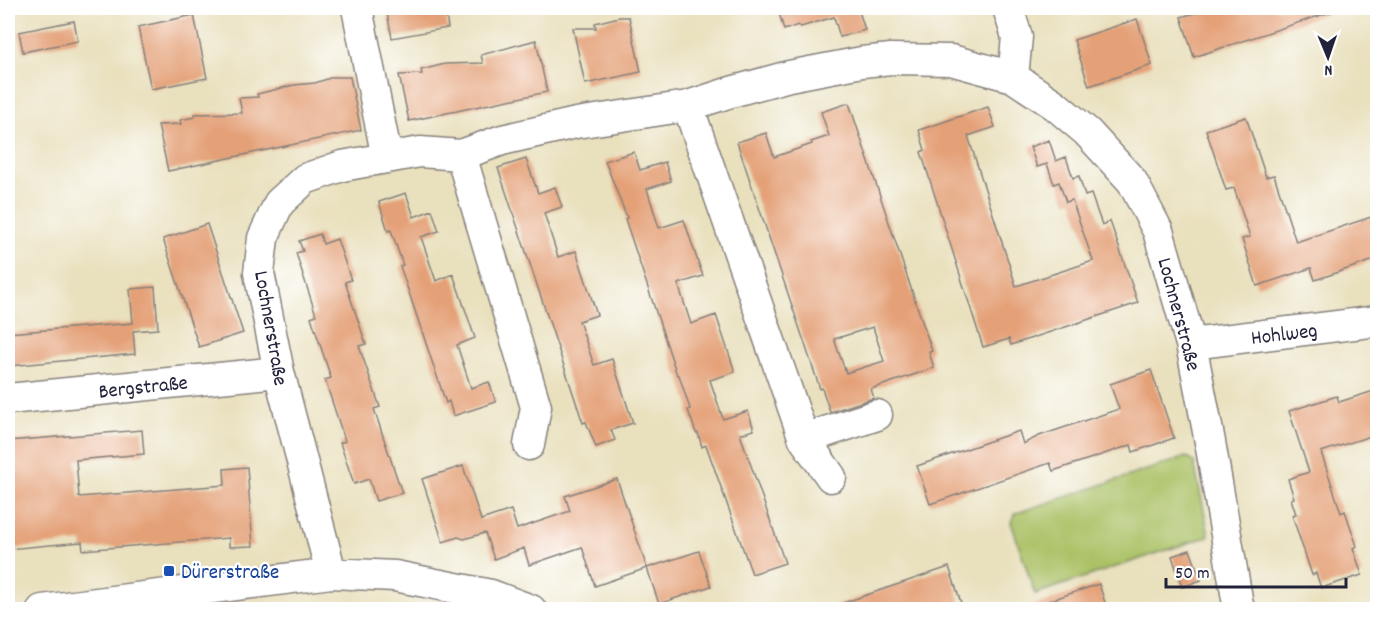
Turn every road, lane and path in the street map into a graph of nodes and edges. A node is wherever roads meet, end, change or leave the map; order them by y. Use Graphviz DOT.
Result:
graph roads {
  1 [pos="357,8"];
  2 [pos="1008,8"];
  3 [pos="1013,77"];
  4 [pos="688,106"];
  5 [pos="461,155"];
  6 [pos="387,158"];
  7 [pos="1377,321"];
  8 [pos="1191,344"];
  9 [pos="279,372"];
  10 [pos="8,399"];
  11 [pos="877,415"];
  12 [pos="804,439"];
  13 [pos="529,444"];
  14 [pos="831,477"];
  15 [pos="331,573"];
  16 [pos="42,609"];
  17 [pos="531,609"];
  18 [pos="1239,609"];
  1 -- 6 [label="street"];
  2 -- 3 [label="street"];
  3 -- 4 [label="street, Lochnerstraße"];
  3 -- 8 [label="street, Lochnerstraße"];
  4 -- 5 [label="street, Lochnerstraße"];
  4 -- 12 [label="street"];
  5 -- 6 [label="street, Lochnerstraße"];
  5 -- 13 [label="street"];
  6 -- 9 [label="street, Lochnerstraße"];
  7 -- 8 [label="street, Hohlweg"];
  8 -- 18 [label="street, Lochnerstraße"];
  9 -- 10 [label="street, Bergstraße"];
  9 -- 15 [label="street, Lochnerstraße"];
  11 -- 12 [label="street"];
  12 -- 14 [label="street"];
  15 -- 16 [label="street"];
  15 -- 17 [label="street"];
}
